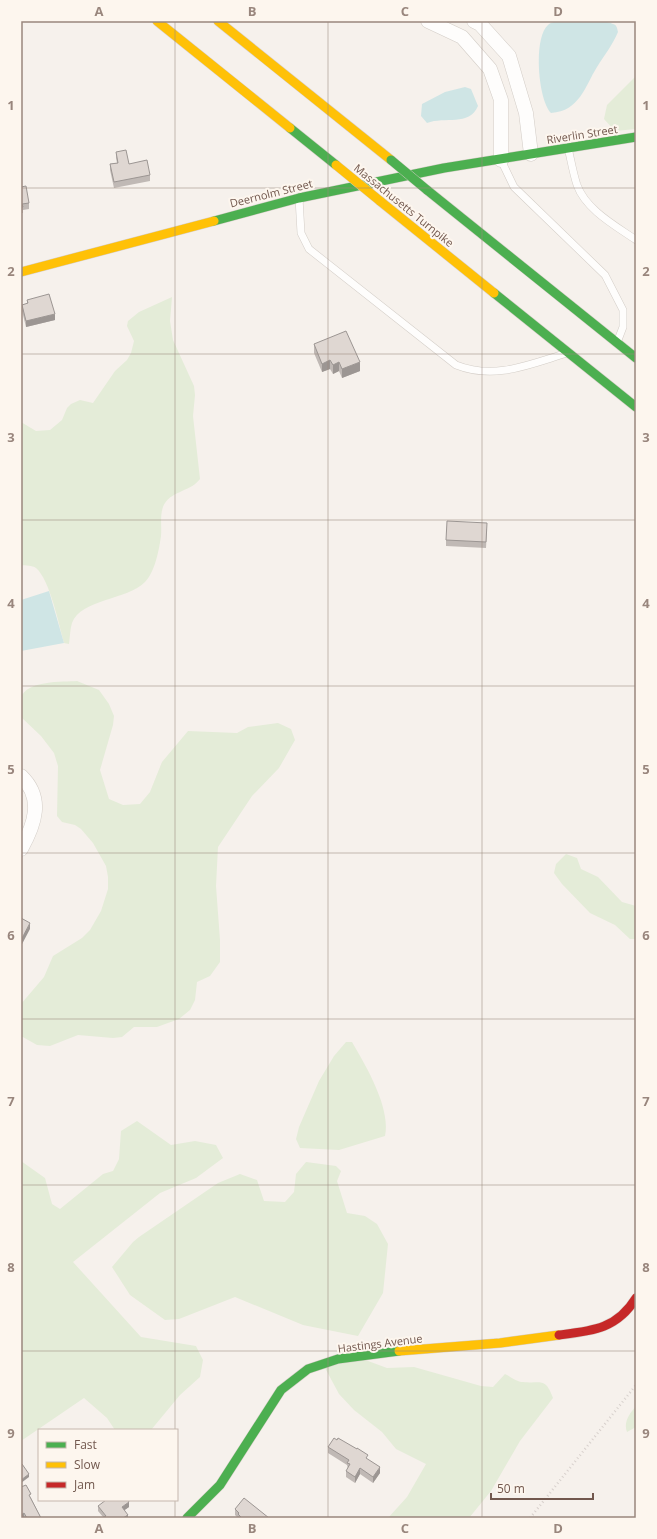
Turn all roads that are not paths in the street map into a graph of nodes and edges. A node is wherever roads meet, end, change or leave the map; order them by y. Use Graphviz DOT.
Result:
graph roads {
  1 [pos="157,21"];
  2 [pos="218,21"];
  3 [pos="428,21"];
  4 [pos="474,21"];
  5 [pos="636,137"];
  6 [pos="568,148"];
  7 [pos="531,154"];
  8 [pos="501,160"];
  9 [pos="299,198"];
  10 [pos="636,240"];
  11 [pos="21,272"];
  12 [pos="616,342"];
  13 [pos="568,353"];
  14 [pos="636,358"];
  15 [pos="636,407"];
  16 [pos="21,776"];
  17 [pos="21,849"];
  18 [pos="636,1298"];
  19 [pos="187,1518"];
  1 -- 13 [label="main road, Massachusetts Turnpike, bridge"];
  2 -- 12 [label="main road, bridge"];
  3 -- 8 [label="street"];
  4 -- 7 [label="street"];
  5 -- 6 [label="main road, Riverlin Street"];
  6 -- 7 [label="main road, Riverlin Street"];
  6 -- 10 [label="lane"];
  7 -- 8 [label="main road, Deernolm Street"];
  8 -- 9 [label="main road, Deernolm Street"];
  8 -- 12 [label="lane"];
  9 -- 11 [label="main road, Deernolm Street"];
  9 -- 13 [label="lane"];
  12 -- 14 [label="main road"];
  13 -- 15 [label="main road, Massachusetts Turnpike"];
  16 -- 17 [label="street"];
  18 -- 19 [label="main road, Hastings Avenue"];
}
